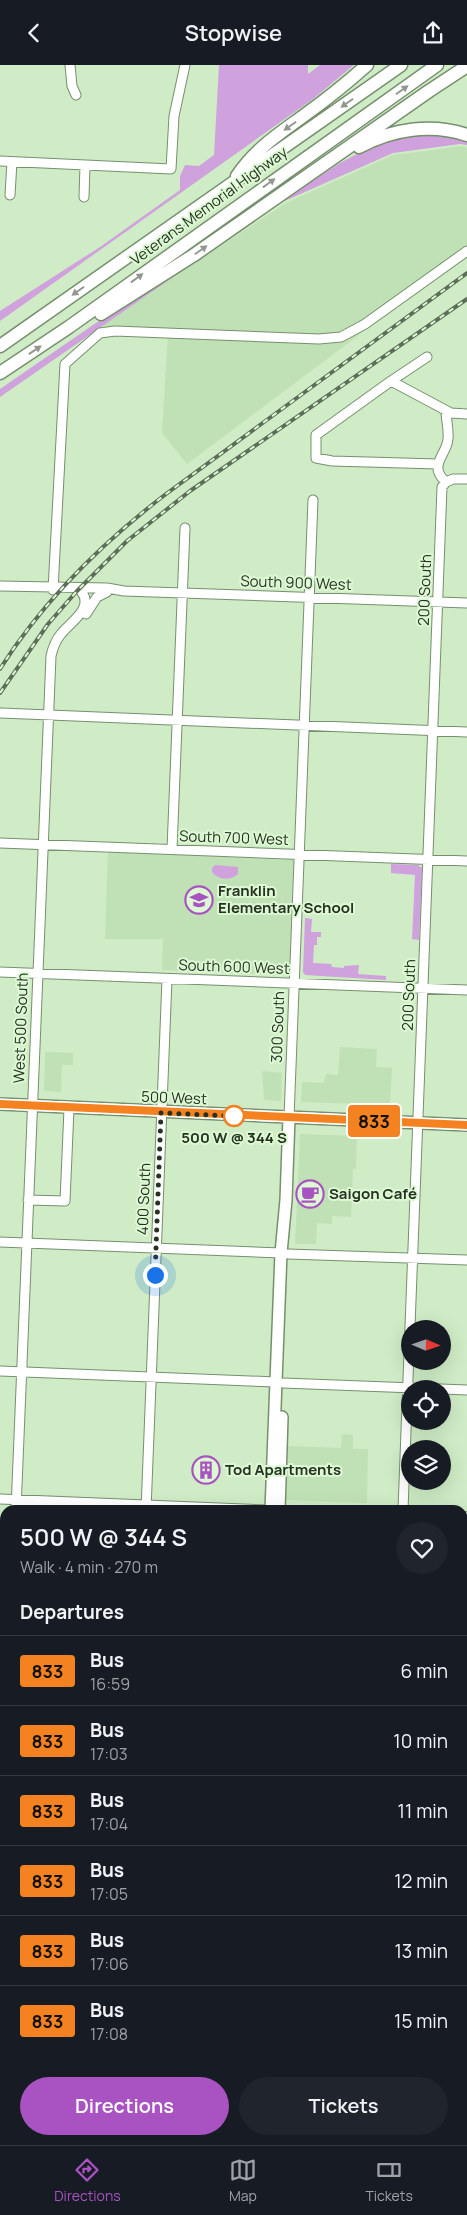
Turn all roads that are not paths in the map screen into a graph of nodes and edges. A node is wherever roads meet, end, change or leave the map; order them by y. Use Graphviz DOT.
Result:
graph roads {
  1 [pos="70,65"];
  2 [pos="185,65"];
  3 [pos="367,65"];
  4 [pos="401,65"];
  5 [pos="437,65"];
  6 [pos="467,66"];
  7 [pos="76,95"];
  8 [pos="467,135"];
  9 [pos="0,161"];
  10 [pos="12,162"];
  11 [pos="85,165"];
  12 [pos="307,176"];
  13 [pos="233,183"];
  14 [pos="10,195"];
  15 [pos="84,197"];
  16 [pos="467,251"];
  17 [pos="69,327"];
  18 [pos="0,346"];
  19 [pos="427,357"];
  20 [pos="0,373"];
  21 [pos="391,381"];
  22 [pos="446,411"];
  23 [pos="467,414"];
  24 [pos="438,464"];
  25 [pos="467,479"];
  26 [pos="446,482"];
  27 [pos="313,500"];
  28 [pos="185,528"];
  29 [pos="0,586"];
  30 [pos="53,588"];
  31 [pos="81,591"];
  32 [pos="124,591"];
  33 [pos="107,592"];
  34 [pos="182,593"];
  35 [pos="309,597"];
  36 [pos="438,602"];
  37 [pos="467,603"];
  38 [pos="75,621"];
  39 [pos="1,713"];
  40 [pos="48,715"];
  41 [pos="177,721"];
  42 [pos="305,725"];
  43 [pos="433,731"];
  44 [pos="467,732"];
  45 [pos="0,843"];
  46 [pos="43,844"];
  47 [pos="172,849"];
  48 [pos="299,855"];
  49 [pos="428,860"];
  50 [pos="467,861"];
  51 [pos="0,972"];
  52 [pos="37,973"];
  53 [pos="166,979"];
  54 [pos="294,984"];
  55 [pos="423,989"];
  56 [pos="467,990"];
  57 [pos="0,1104"];
  58 [pos="32,1106"];
  59 [pos="69,1109"];
  60 [pos="161,1113"];
  61 [pos="289,1118"];
  62 [pos="418,1123"];
  63 [pos="467,1125"];
  64 [pos="28,1200"];
  65 [pos="0,1242"];
  66 [pos="26,1243"];
  67 [pos="156,1248"];
  68 [pos="285,1253"];
  69 [pos="412,1258"];
  70 [pos="467,1261"];
  71 [pos="0,1371"];
  72 [pos="22,1372"];
  73 [pos="151,1378"];
  74 [pos="408,1380"];
  75 [pos="279,1383"];
  76 [pos="401,1387"];
  77 [pos="451,1389"];
  78 [pos="467,1390"];
  79 [pos="406,1430"];
  80 [pos="0,1499"];
  81 [pos="16,1499"];
  82 [pos="16,1505"];
  83 [pos="114,1505"];
  84 [pos="146,1505"];
  85 [pos="271,1505"];
  86 [pos="279,1505"];
  87 [pos="403,1505"];
  1 -- 7 [label="street"];
  2 -- 11 [label="street"];
  3 -- 13 [label="highway, one-way"];
  4 -- 13 [label="highway, Veterans Memorial Highway, one-way"];
  17 -- 5 [label="highway, Veterans Memorial Highway, one-way"];
  6 -- 12 [label="highway"];
  8 -- 12 [label="highway"];
  9 -- 10 [label="street"];
  10 -- 11 [label="street"];
  10 -- 14 [label="street"];
  11 -- 15 [label="street"];
  17 -- 12 [label="highway, one-way"];
  13 -- 18 [label="highway, Veterans Memorial Highway, one-way"];
  16 -- 30 [label="street"];
  20 -- 17 [label="highway, Veterans Memorial Highway, one-way"];
  19 -- 21 [label="street"];
  21 -- 22 [label="street"];
  21 -- 24 [label="street"];
  22 -- 23 [label="street"];
  22 -- 24 [label="street"];
  24 -- 26 [label="street"];
  25 -- 26 [label="street"];
  26 -- 36 [label="street, 200 South"];
  27 -- 35 [label="street, 300 South"];
  28 -- 34 [label="street"];
  29 -- 30 [label="street, South 900 West"];
  30 -- 31 [label="street, South 900 West"];
  30 -- 32 [label="street, South 900 West"];
  31 -- 33 [label="street, South 900 West"];
  31 -- 38 [label="street, West 500 South"];
  32 -- 33 [label="street, South 900 West"];
  32 -- 34 [label="street, South 900 West"];
  33 -- 38 [label="street"];
  34 -- 35 [label="street, South 900 West"];
  34 -- 41 [label="street"];
  35 -- 36 [label="street, South 900 West"];
  35 -- 42 [label="street, 300 South"];
  36 -- 37 [label="street, South 900 West"];
  36 -- 43 [label="street, 200 South"];
  38 -- 40 [label="street, West 500 South"];
  39 -- 40 [label="street"];
  40 -- 41 [label="street"];
  40 -- 46 [label="street, West 500 South"];
  41 -- 42 [label="street"];
  41 -- 47 [label="street"];
  42 -- 43 [label="street"];
  42 -- 48 [label="street, 300 South"];
  43 -- 44 [label="street"];
  43 -- 49 [label="street, 200 South"];
  45 -- 46 [label="street, South 700 West"];
  46 -- 47 [label="street, South 700 West"];
  46 -- 52 [label="street, West 500 South"];
  47 -- 48 [label="street, South 700 West"];
  48 -- 49 [label="street, South 700 West"];
  48 -- 54 [label="street, 300 South"];
  49 -- 50 [label="street, South 700 West"];
  49 -- 55 [label="street, 200 South"];
  51 -- 52 [label="street, South 600 West"];
  52 -- 53 [label="street, South 600 West"];
  52 -- 58 [label="street, West 500 South"];
  53 -- 54 [label="street, South 600 West"];
  53 -- 60 [label="street, 400 South"];
  54 -- 55 [label="street, South 600 West"];
  54 -- 61 [label="street, 300 South"];
  55 -- 56 [label="street, South 600 West"];
  55 -- 62 [label="street, 200 South"];
  57 -- 58 [label="main road, 500 West"];
  58 -- 59 [label="main road, 500 West"];
  58 -- 64 [label="street, West 500 South"];
  59 -- 60 [label="main road, 500 West"];
  59 -- 64 [label="street"];
  60 -- 61 [label="main road, 500 West"];
  60 -- 67 [label="street, 400 South"];
  61 -- 62 [label="main road, 500 West"];
  61 -- 68 [label="main road, 300 South"];
  62 -- 63 [label="main road, 500 West"];
  62 -- 69 [label="street, 200 South"];
  64 -- 66 [label="street, West 500 South"];
  65 -- 66 [label="street"];
  66 -- 67 [label="street"];
  66 -- 72 [label="street, West 500 South"];
  67 -- 68 [label="street"];
  67 -- 73 [label="street, 400 South"];
  68 -- 69 [label="street"];
  68 -- 75 [label="main road, 300 South"];
  69 -- 70 [label="street"];
  69 -- 74 [label="street, 200 South"];
  71 -- 72 [label="street"];
  72 -- 73 [label="street"];
  72 -- 81 [label="street, West 500 South"];
  73 -- 75 [label="street"];
  73 -- 84 [label="street, 400 South"];
  75 -- 76 [label="street"];
  75 -- 85 [label="main road, 300 South"];
  75 -- 86 [label="main road, 300 South"];
  77 -- 78 [label="street"];
  79 -- 87 [label="street, 200 South"];
  80 -- 81 [label="street"];
  81 -- 82 [label="street, West 500 South"];
  81 -- 83 [label="street"];
}
